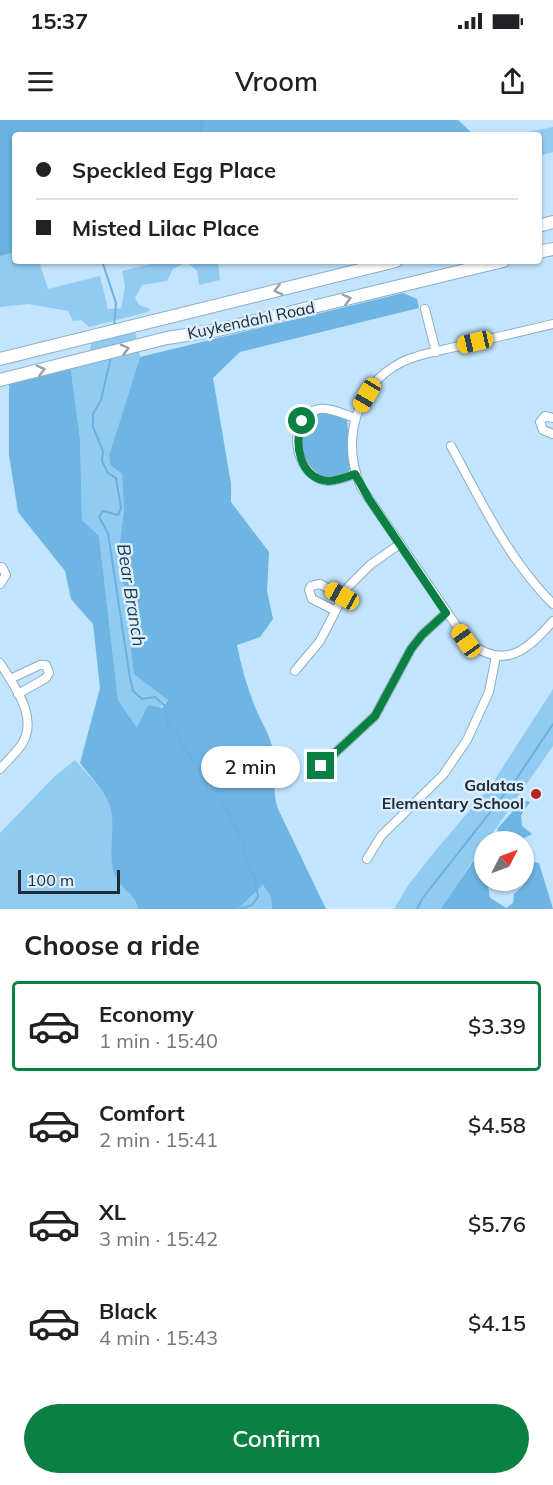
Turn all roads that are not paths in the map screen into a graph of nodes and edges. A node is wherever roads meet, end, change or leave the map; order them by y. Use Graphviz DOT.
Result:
graph roads {
  1 [pos="384,264"];
  2 [pos="491,264"];
  3 [pos="425,309"];
  4 [pos="553,324"];
  5 [pos="436,352"];
  6 [pos="0,359"];
  7 [pos="0,380"];
  8 [pos="355,418"];
  9 [pos="553,418"];
  10 [pos="553,434"];
  11 [pos="451,446"];
  12 [pos="355,474"];
  13 [pos="399,544"];
  14 [pos="0,567"];
  15 [pos="0,584"];
  16 [pos="342,596"];
  17 [pos="553,604"];
  18 [pos="334,610"];
  19 [pos="446,613"];
  20 [pos="553,621"];
  21 [pos="496,656"];
  22 [pos="0,663"];
  23 [pos="295,671"];
  24 [pos="10,680"];
  25 [pos="18,694"];
  26 [pos="321,766"];
  27 [pos="0,769"];
  28 [pos="367,859"];
  1 -- 6 [label="main road, Kuykendahl Road, one-way"];
  7 -- 2 [label="main road, Kuykendahl Road, one-way"];
  3 -- 5 [label="street"];
  4 -- 5 [label="street"];
  5 -- 8 [label="street"];
  8 -- 12 [label="street"];
  8 -- 12 [label="street"];
  9 -- 10 [label="street"];
  11 -- 17 [label="street"];
  12 -- 13 [label="street"];
  13 -- 16 [label="street"];
  13 -- 19 [label="street"];
  14 -- 15 [label="street"];
  16 -- 18 [label="street"];
  16 -- 18 [label="street"];
  18 -- 23 [label="street"];
  19 -- 21 [label="street"];
  19 -- 26 [label="street"];
  20 -- 21 [label="street"];
  21 -- 28 [label="street"];
  22 -- 24 [label="street"];
  24 -- 25 [label="street"];
  24 -- 25 [label="street"];
  25 -- 27 [label="street"];
}
